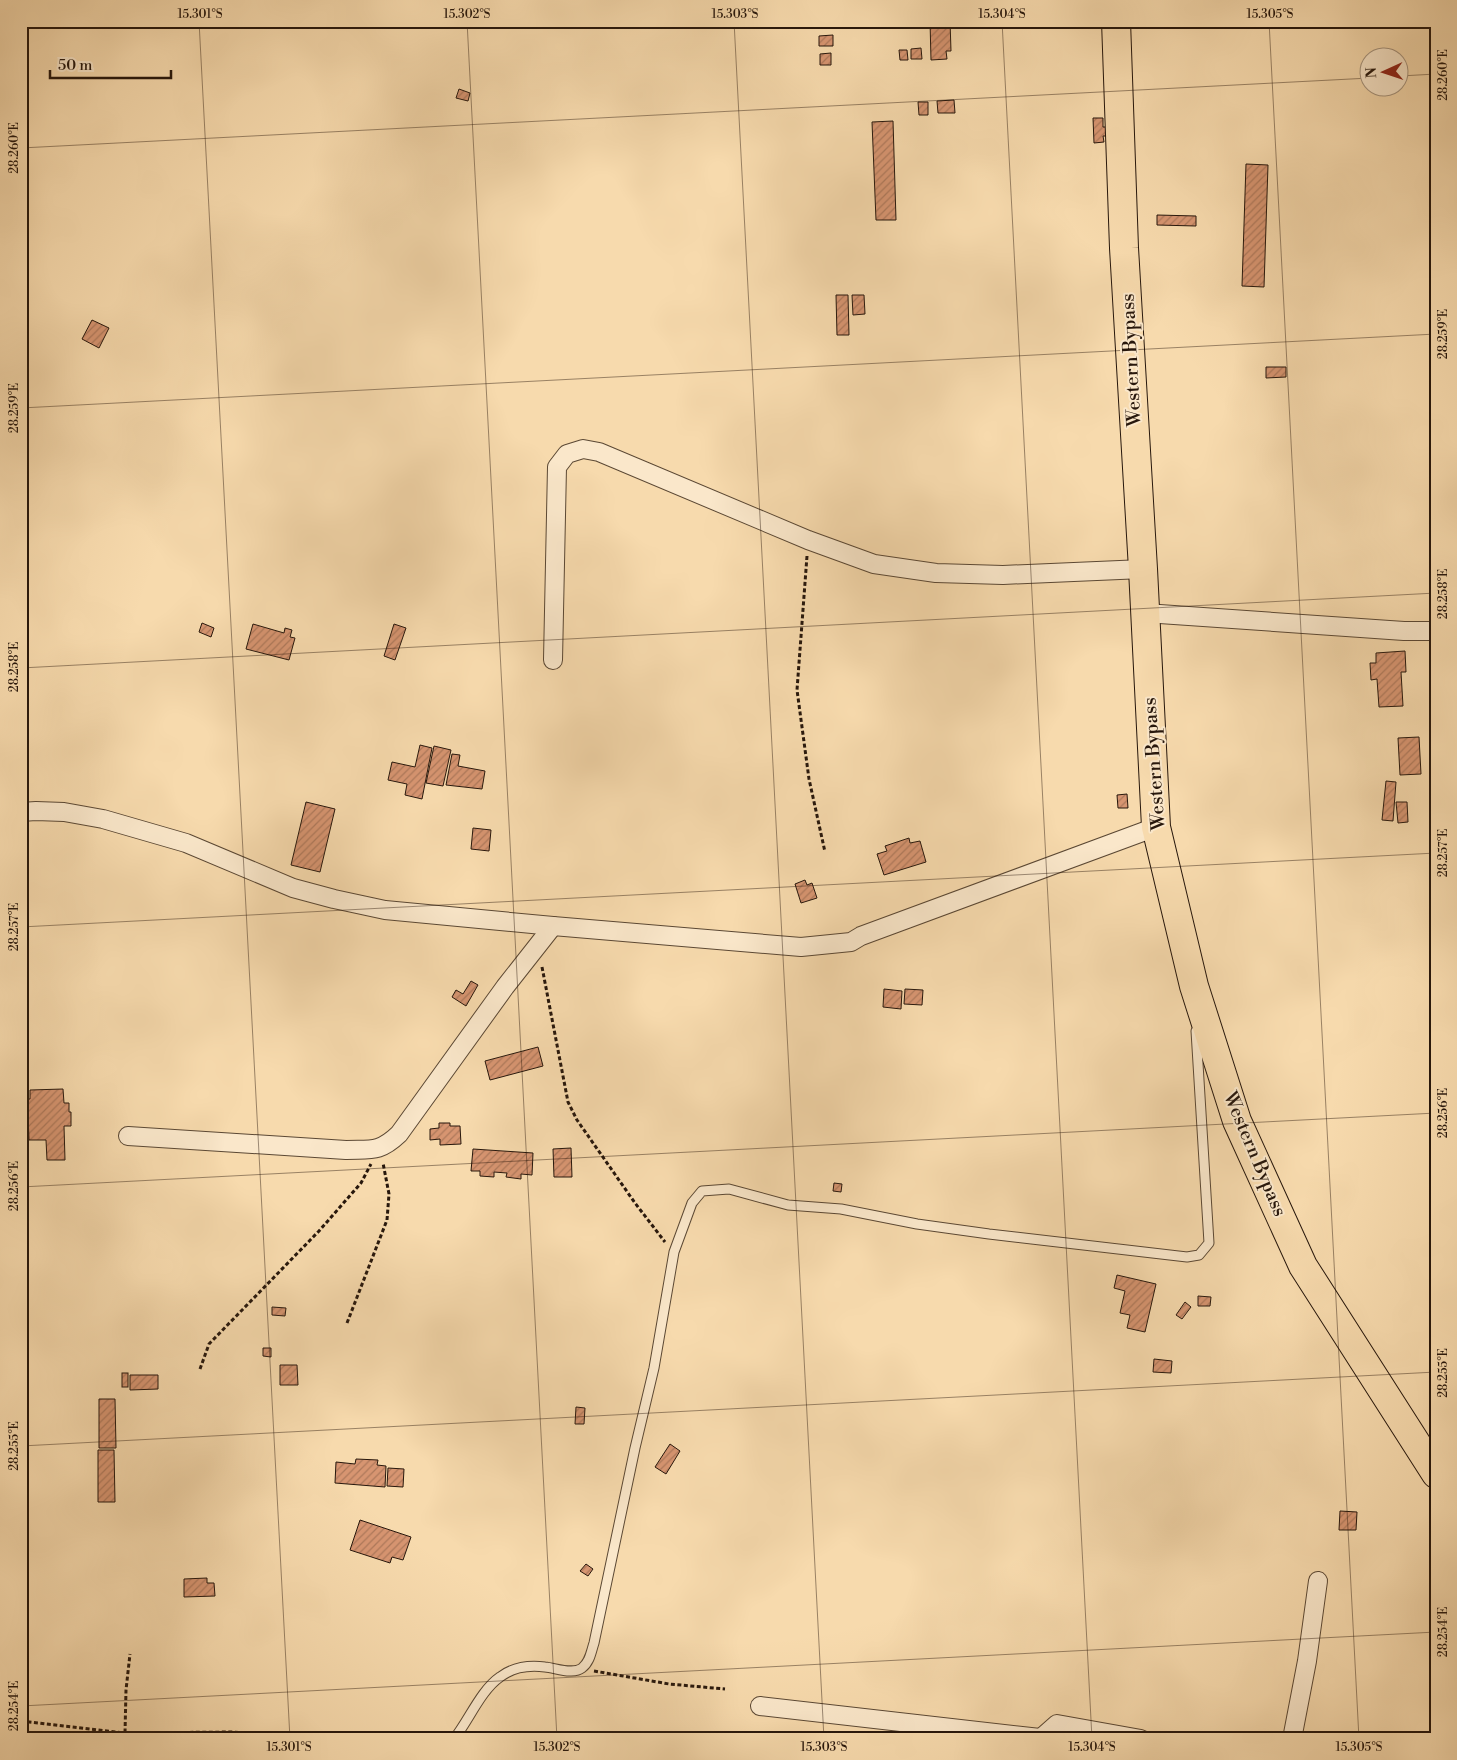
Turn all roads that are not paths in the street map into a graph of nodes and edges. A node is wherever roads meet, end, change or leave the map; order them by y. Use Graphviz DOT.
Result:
graph roads {
  1 [pos="1116,21"];
  2 [pos="1143,569"];
  3 [pos="1145,613"];
  4 [pos="1436,631"];
  5 [pos="553,660"];
  6 [pos="21,812"];
  7 [pos="1156,827"];
  8 [pos="553,926"];
  9 [pos="1194,986"];
  10 [pos="128,1136"];
  11 [pos="1436,1474"];
  12 [pos="1318,1581"];
  13 [pos="760,1706"];
  14 [pos="1040,1738"];
  15 [pos="454,1739"];
  16 [pos="1141,1739"];
  17 [pos="1292,1739"];
  1 -- 2 [label="main road, Western Bypass"];
  2 -- 3 [label="main road, Western Bypass"];
  2 -- 5 [label="street"];
  3 -- 4 [label="street"];
  3 -- 7 [label="main road, Western Bypass"];
  6 -- 8 [label="street"];
  7 -- 8 [label="street"];
  7 -- 9 [label="main road, Western Bypass"];
  8 -- 10 [label="street"];
  9 -- 11 [label="main road, Western Bypass"];
  9 -- 15 [label="lane"];
  12 -- 17 [label="street"];
  13 -- 14 [label="street"];
  14 -- 16 [label="street"];
}
